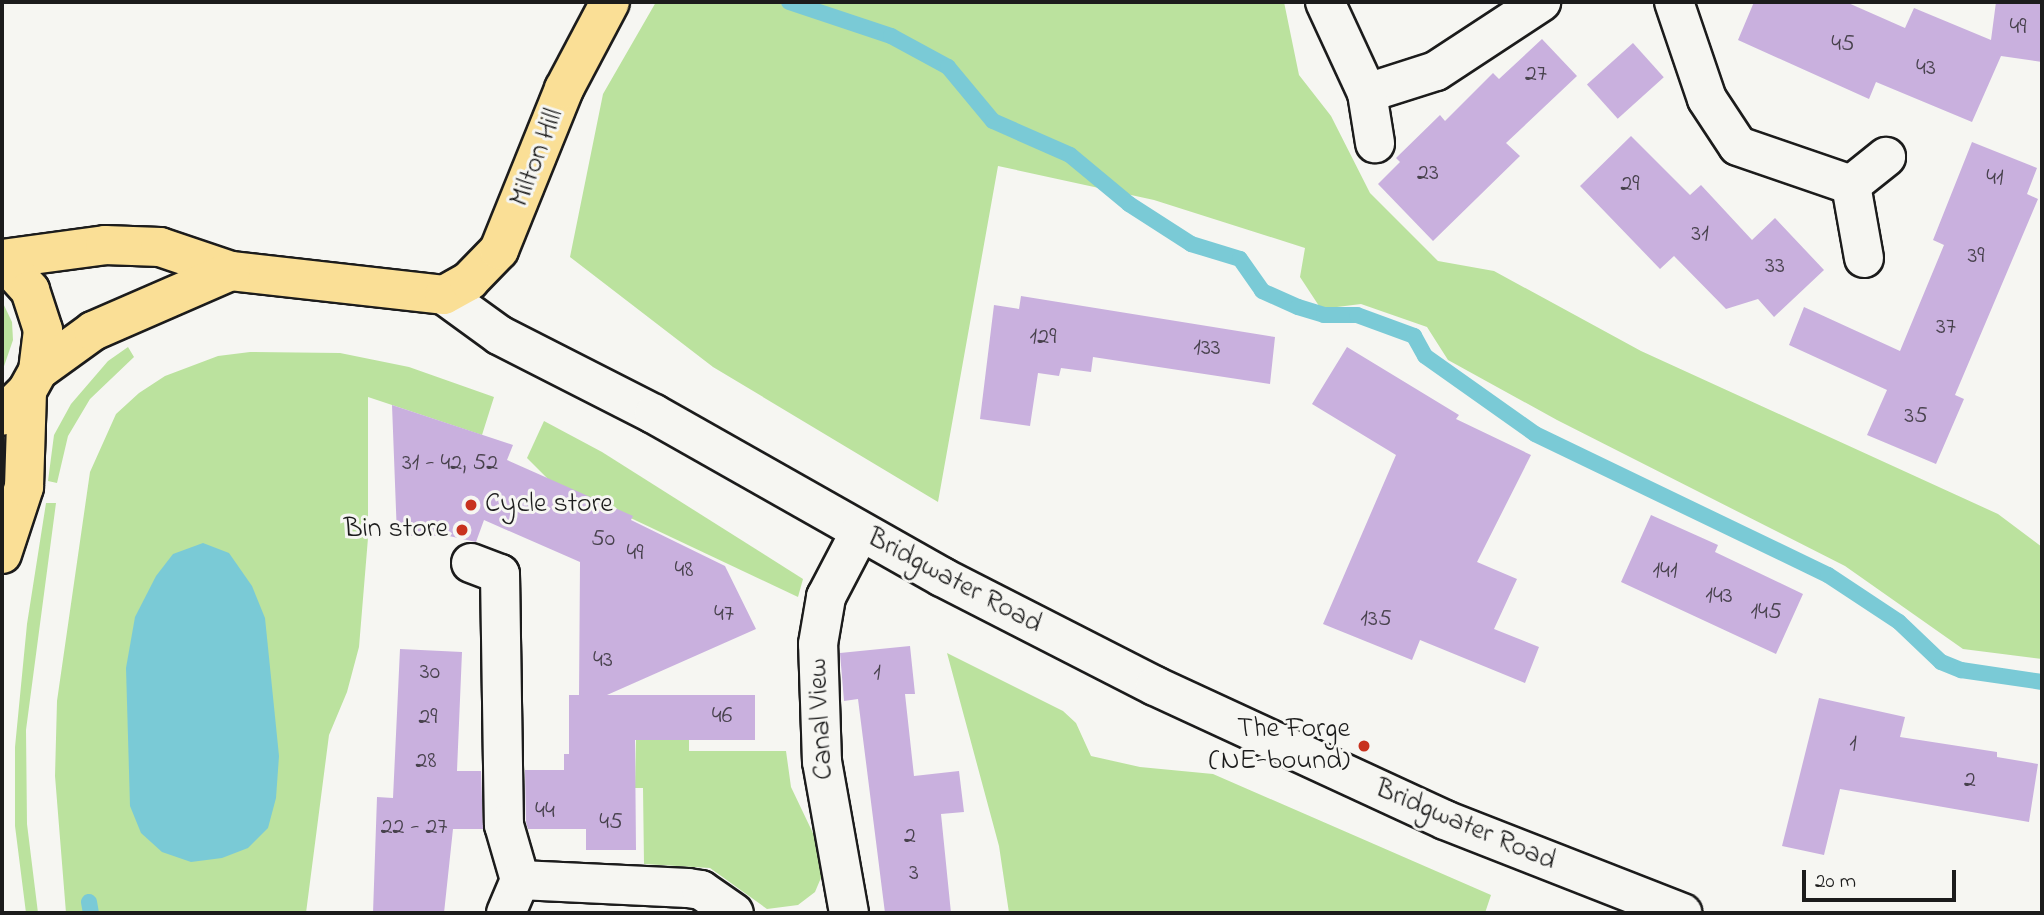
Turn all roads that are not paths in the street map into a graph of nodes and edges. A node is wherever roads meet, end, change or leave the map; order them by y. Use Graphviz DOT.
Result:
graph roads {
  1 [pos="610,2"];
  2 [pos="1325,2"];
  3 [pos="1541,2"];
  4 [pos="1674,2"];
  5 [pos="1367,93"];
  6 [pos="1375,143"];
  7 [pos="1886,157"];
  8 [pos="1851,185"];
  9 [pos="1864,258"];
  10 [pos="2,259"];
  11 [pos="231,271"];
  12 [pos="444,295"];
  13 [pos="22,393"];
  14 [pos="860,532"];
  15 [pos="2,554"];
  16 [pos="471,563"];
  17 [pos="513,897"];
  18 [pos="734,913"];
  19 [pos="849,913"];
  20 [pos="1682,913"];
  1 -- 12 [label="main road, Milton Hill"];
  2 -- 5 [label="street"];
  3 -- 5 [label="street"];
  4 -- 8 [label="street"];
  5 -- 6 [label="street"];
  7 -- 8 [label="street"];
  8 -- 9 [label="street"];
  10 -- 11 [label="main road, Bridgwater Road"];
  10 -- 13 [label="main road"];
  11 -- 12 [label="main road, Bridgwater Road"];
  11 -- 13 [label="main road, Bridgwater Road"];
  12 -- 14 [label="street, Bridgwater Road"];
  13 -- 15 [label="main road"];
  14 -- 19 [label="street, Canal View"];
  14 -- 20 [label="street, Bridgwater Road"];
  16 -- 17 [label="street"];
  17 -- 18 [label="street"];
}
